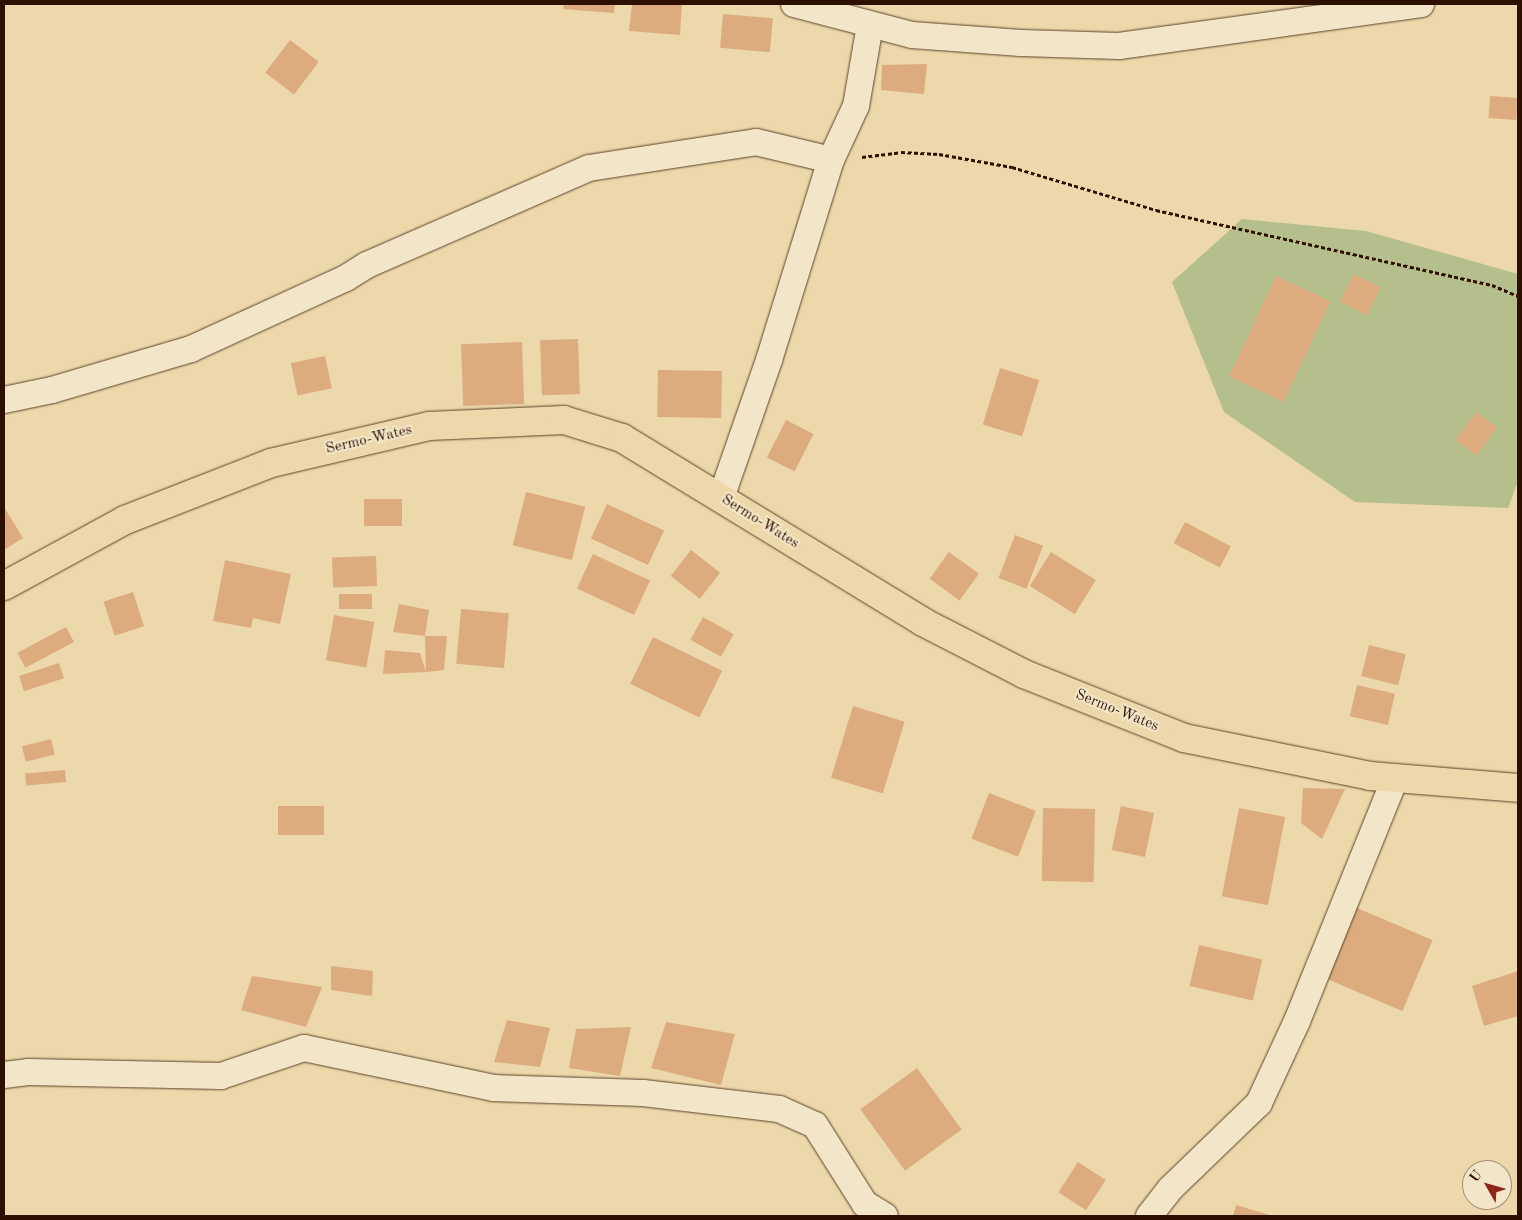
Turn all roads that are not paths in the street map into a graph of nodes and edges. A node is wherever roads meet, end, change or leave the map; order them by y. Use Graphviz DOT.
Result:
graph roads {
  1 [pos="794,4"];
  2 [pos="1421,4"];
  3 [pos="870,24"];
  4 [pos="831,160"];
  5 [pos="4,400"];
  6 [pos="721,498"];
  7 [pos="4,586"];
  8 [pos="1395,778"];
  9 [pos="1518,788"];
  10 [pos="4,1075"];
  11 [pos="885,1216"];
  12 [pos="1149,1216"];
  1 -- 3 [label="street"];
  2 -- 3 [label="street"];
  3 -- 4 [label="street"];
  4 -- 5 [label="street"];
  4 -- 6 [label="street"];
  6 -- 7 [label="main road, Sermo-Wates"];
  6 -- 8 [label="main road, Sermo-Wates"];
  8 -- 9 [label="main road, Sermo-Wates"];
  8 -- 12 [label="street"];
  10 -- 11 [label="street"];
}
